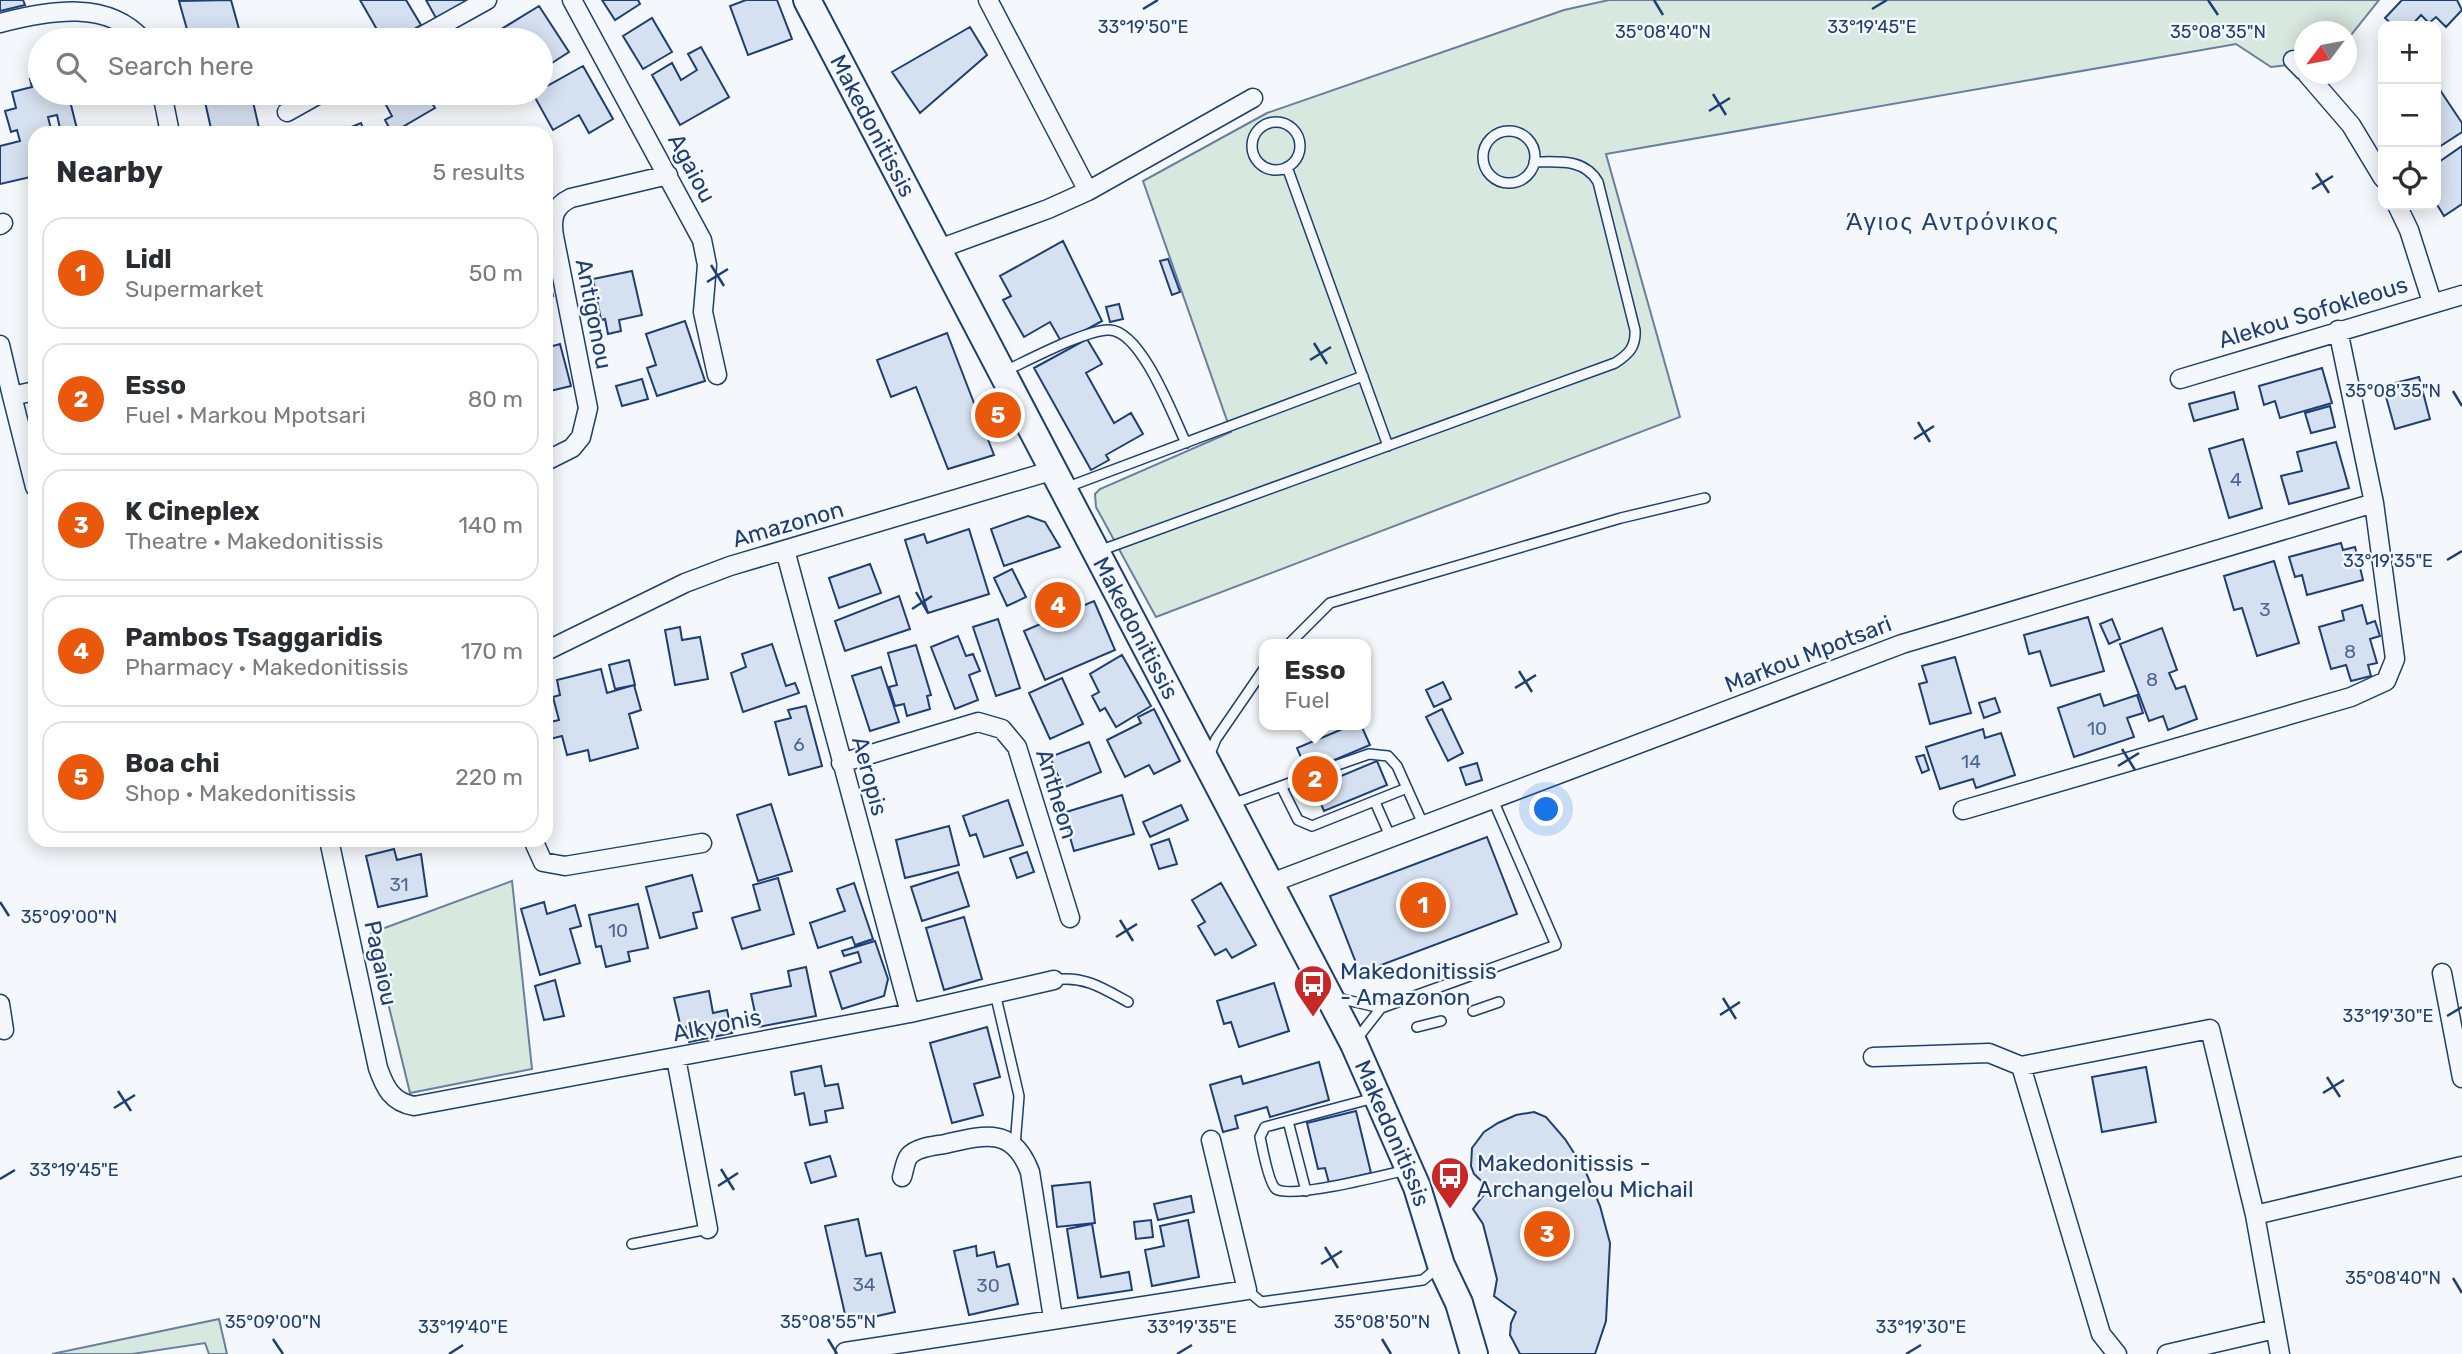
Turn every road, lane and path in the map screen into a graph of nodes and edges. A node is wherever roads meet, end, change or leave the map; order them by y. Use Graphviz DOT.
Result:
graph roads {
  1 [pos="487,0"];
  2 [pos="572,0"];
  3 [pos="807,0"];
  4 [pos="988,0"];
  5 [pos="0,23"];
  6 [pos="135,28"];
  7 [pos="437,28"];
  8 [pos="2315,84"];
  9 [pos="1253,98"];
  10 [pos="164,105"];
  11 [pos="300,105"];
  12 [pos="287,112"];
  13 [pos="169,126"];
  14 [pos="1534,162"];
  15 [pos="1287,167"];
  16 [pos="2378,170"];
  17 [pos="668,175"];
  18 [pos="1088,191"];
  19 [pos="2399,210"];
  20 [pos="936,250"];
  21 [pos="2462,295"];
  22 [pos="2432,302"];
  23 [pos="2338,330"];
  24 [pos="0,345"];
  25 [pos="1002,372"];
  26 [pos="717,374"];
  27 [pos="1363,376"];
  28 [pos="2180,379"];
  29 [pos="28,393"];
  30 [pos="12,396"];
  31 [pos="1186,443"];
  32 [pos="1388,446"];
  33 [pos="553,458"];
  34 [pos="28,459"];
  35 [pos="1059,480"];
  36 [pos="1704,498"];
  37 [pos="2374,503"];
  38 [pos="785,550"];
  39 [pos="1097,552"];
  40 [pos="1294,639"];
  41 [pos="553,648"];
  42 [pos="1259,676"];
  43 [pos="1207,761"];
  44 [pos="841,763"];
  45 [pos="1329,768"];
  46 [pos="1309,776"];
  47 [pos="1281,786"];
  48 [pos="1407,788"];
  49 [pos="1493,800"];
  50 [pos="1375,802"];
  51 [pos="1231,805"];
  52 [pos="1963,810"];
  53 [pos="1423,824"];
  54 [pos="1390,836"];
  55 [pos="702,843"];
  56 [pos="331,847"];
  57 [pos="536,847"];
  58 [pos="1271,883"];
  59 [pos="1070,918"];
  60 [pos="2442,973"];
  61 [pos="1054,980"];
  62 [pos="995,993"];
  63 [pos="1329,996"];
  64 [pos="1128,1002"];
  65 [pos="1499,1002"];
  66 [pos="0,1004"];
  67 [pos="1381,1008"];
  68 [pos="1473,1011"];
  69 [pos="910,1013"];
  70 [pos="1441,1021"];
  71 [pos="1417,1027"];
  72 [pos="4,1030"];
  73 [pos="1354,1044"];
  74 [pos="676,1058"];
  75 [pos="1873,1058"];
  76 [pos="2021,1066"];
  77 [pos="2462,1078"];
  78 [pos="390,1094"];
  79 [pos="1378,1096"];
  80 [pos="1288,1121"];
  81 [pos="1211,1140"];
  82 [pos="1015,1146"];
  83 [pos="2462,1166"];
  84 [pos="1409,1169"];
  85 [pos="902,1177"];
  86 [pos="1306,1191"];
  87 [pos="2255,1215"];
  88 [pos="708,1229"];
  89 [pos="632,1244"];
  90 [pos="1441,1265"];
  91 [pos="1247,1290"];
  92 [pos="1053,1318"];
  93 [pos="2275,1329"];
  94 [pos="845,1352"];
  95 [pos="1455,1354"];
  96 [pos="1474,1354"];
  97 [pos="2117,1354"];
  98 [pos="2167,1354"];
  99 [pos="2280,1354"];
  1 -- 7 [label="street"];
  2 -- 17 [label="street, Agaiou"];
  3 -- 20 [label="main road, Makedonitissis"];
  4 -- 18 [label="street"];
  5 -- 6 [label="street"];
  8 -- 16 [label="street"];
  9 -- 18 [label="street"];
  10 -- 13 [label="street"];
  11 -- 12 [label="street"];
  14 -- 14 [label="lane"];
  14 -- 32 [label="lane"];
  15 -- 15 [label="lane"];
  15 -- 27 [label="lane"];
  17 -- 26 [label="street, Agaiou"];
  17 -- 33 [label="street, Antigonou"];
  18 -- 20 [label="street"];
  19 -- 22 [label="street"];
  20 -- 25 [label="main road, Makedonitissis"];
  21 -- 22 [label="street, Alekou Sofokleous"];
  22 -- 23 [label="street, Alekou Sofokleous"];
  23 -- 28 [label="street, Alekou Sofokleous"];
  23 -- 37 [label="street"];
  24 -- 30 [label="street"];
  25 -- 31 [label="lane"];
  25 -- 35 [label="main road, Makedonitissis"];
  27 -- 31 [label="lane"];
  27 -- 32 [label="lane"];
  29 -- 30 [label="street"];
  30 -- 34 [label="street"];
  31 -- 35 [label="lane"];
  32 -- 39 [label="lane"];
  35 -- 38 [label="street, Amazonon"];
  35 -- 39 [label="main road, Makedonitissis"];
  36 -- 40 [label="lane"];
  37 -- 49 [label="street, Markou Mpotsari"];
  37 -- 52 [label="street"];
  38 -- 41 [label="street, Amazonon"];
  38 -- 44 [label="street, Aeropis"];
  39 -- 43 [label="main road, Makedonitissis"];
  42 -- 43 [label="lane"];
  43 -- 51 [label="main road, Makedonitissis"];
  44 -- 59 [label="street, Antheon"];
  44 -- 69 [label="street, Aeropis"];
  45 -- 48 [label="lane"];
  46 -- 47 [label="lane"];
  47 -- 50 [label="lane"];
  47 -- 51 [label="lane"];
  48 -- 50 [label="lane"];
  48 -- 53 [label="lane"];
  49 -- 53 [label="street, Markou Mpotsari"];
  49 -- 67 [label="lane"];
  50 -- 54 [label="lane"];
  51 -- 58 [label="main road, Makedonitissis"];
  53 -- 54 [label="street, Markou Mpotsari"];
  54 -- 58 [label="street, Markou Mpotsari"];
  55 -- 57 [label="street"];
  56 -- 78 [label="street, Pagaiou"];
  58 -- 63 [label="main road, Makedonitissis"];
  60 -- 77 [label="street"];
  61 -- 62 [label="street, Alkyonis"];
  61 -- 64 [label="lane"];
  62 -- 69 [label="street, Alkyonis"];
  62 -- 82 [label="lane"];
  63 -- 67 [label="lane"];
  63 -- 73 [label="main road, Makedonitissis"];
  65 -- 68 [label="lane"];
  66 -- 72 [label="street"];
  67 -- 73 [label="lane"];
  69 -- 74 [label="street, Alkyonis"];
  70 -- 71 [label="lane"];
  73 -- 79 [label="main road, Makedonitissis"];
  74 -- 78 [label="street, Alkyonis"];
  74 -- 88 [label="street"];
  75 -- 76 [label="street"];
  76 -- 87 [label="street"];
  76 -- 97 [label="street"];
  79 -- 80 [label="lane"];
  79 -- 84 [label="main road, Makedonitissis"];
  80 -- 86 [label="lane"];
  80 -- 86 [label="lane"];
  81 -- 91 [label="street"];
  82 -- 85 [label="street"];
  82 -- 92 [label="street"];
  83 -- 87 [label="street"];
  84 -- 86 [label="lane"];
  84 -- 90 [label="main road, Makedonitissis"];
  87 -- 93 [label="street"];
  88 -- 89 [label="lane"];
  90 -- 91 [label="lane"];
  90 -- 95 [label="main road, Makedonitissis"];
  90 -- 96 [label="main road, Makedonitissis"];
  91 -- 92 [label="street"];
  92 -- 94 [label="street"];
  93 -- 98 [label="street"];
  93 -- 99 [label="street"];
}
